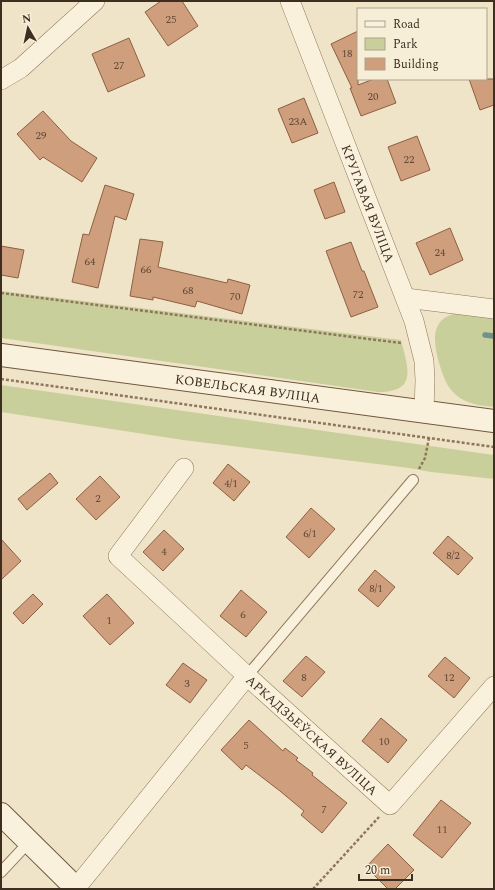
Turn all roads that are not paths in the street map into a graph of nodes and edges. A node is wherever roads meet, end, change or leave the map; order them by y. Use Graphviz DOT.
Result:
graph roads {
  1 [pos="95,1"];
  2 [pos="290,1"];
  3 [pos="1,80"];
  4 [pos="406,298"];
  5 [pos="494,309"];
  6 [pos="1,355"];
  7 [pos="424,411"];
  8 [pos="494,421"];
  9 [pos="184,468"];
  10 [pos="412,480"];
  11 [pos="247,676"];
  12 [pos="494,686"];
  13 [pos="1,814"];
  14 [pos="29,842"];
  15 [pos="1,872"];
  16 [pos="76,888"];
  1 -- 3 [label="street"];
  2 -- 4 [label="street, КРУГАВАЯ ВУЛІЦА"];
  4 -- 5 [label="street"];
  4 -- 7 [label="street, КРУГАВАЯ ВУЛІЦА"];
  6 -- 7 [label="main road, КОВЕЛЬСКАЯ ВУЛІЦА"];
  7 -- 8 [label="main road, КОВЕЛЬСКАЯ ВУЛІЦА"];
  9 -- 11 [label="street"];
  10 -- 11 [label="lane"];
  11 -- 12 [label="street, АРКАДЗЬЕЎСКАЯ ВУЛІЦА"];
  11 -- 16 [label="street, АРКАДЗЬЕЎСКАЯ ВУЛІЦА"];
  13 -- 14 [label="main road"];
  14 -- 15 [label="lane"];
  14 -- 16 [label="main road"];
}
